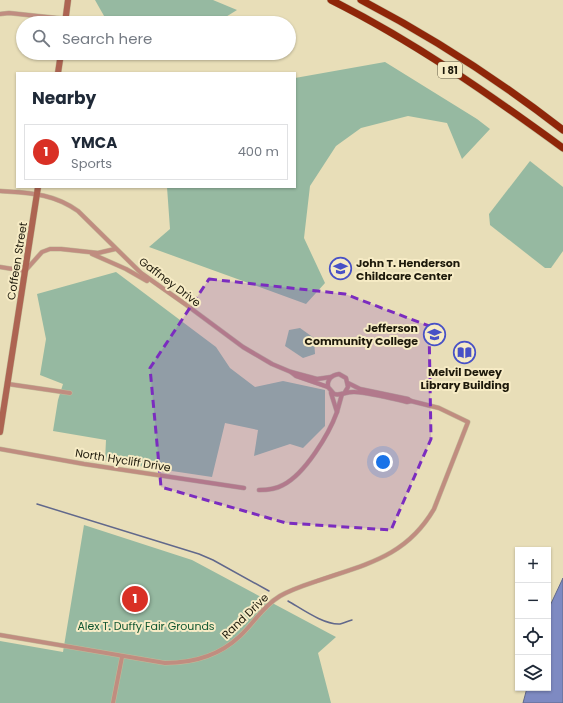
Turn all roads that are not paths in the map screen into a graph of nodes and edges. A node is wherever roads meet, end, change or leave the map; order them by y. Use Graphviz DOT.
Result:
graph roads {
  1 [pos="68,0"];
  2 [pos="331,0"];
  3 [pos="361,0"];
  4 [pos="0,14"];
  5 [pos="25,16"];
  6 [pos="66,16"];
  7 [pos="60,60"];
  8 [pos="58,72"];
  9 [pos="563,130"];
  10 [pos="563,148"];
  11 [pos="38,190"];
  12 [pos="0,191"];
  13 [pos="115,249"];
  14 [pos="86,252"];
  15 [pos="0,267"];
  16 [pos="24,271"];
  17 [pos="156,285"];
  18 [pos="291,372"];
  19 [pos="331,377"];
  20 [pos="348,383"];
  21 [pos="8,384"];
  22 [pos="328,387"];
  23 [pos="331,392"];
  24 [pos="70,393"];
  25 [pos="344,393"];
  26 [pos="410,401"];
  27 [pos="337,412"];
  28 [pos="0,432"];
  29 [pos="0,449"];
  30 [pos="244,488"];
  31 [pos="259,490"];
  32 [pos="0,635"];
  33 [pos="122,657"];
  34 [pos="114,703"];
  1 -- 6 [label="main road"];
  2 -- 10 [label="highway, I 81"];
  3 -- 9 [label="highway, I 81"];
  4 -- 5 [label="street"];
  7 -- 8 [label="main road"];
  11 -- 12 [label="street, Gaffney Drive"];
  11 -- 13 [label="street, Gaffney Drive"];
  11 -- 16 [label="main road, Coffeen Street"];
  13 -- 14 [label="street"];
  13 -- 17 [label="street, Gaffney Drive"];
  14 -- 16 [label="street"];
  14 -- 17 [label="street"];
  15 -- 16 [label="street"];
  16 -- 21 [label="main road, Coffeen Street"];
  17 -- 18 [label="street, Gaffney Drive"];
  18 -- 19 [label="street, Gaffney Drive"];
  18 -- 22 [label="street, Gaffney Drive"];
  19 -- 20 [label="street"];
  19 -- 22 [label="street"];
  20 -- 25 [label="street"];
  20 -- 26 [label="street"];
  21 -- 24 [label="street"];
  21 -- 28 [label="main road, Coffeen Street"];
  22 -- 23 [label="street"];
  23 -- 25 [label="street"];
  23 -- 27 [label="street"];
  25 -- 26 [label="street"];
  25 -- 27 [label="street"];
  26 -- 33 [label="street, Rand Drive"];
  27 -- 31 [label="street"];
  29 -- 30 [label="street, North Hycliff Drive"];
  32 -- 33 [label="street, Rand Drive"];
  33 -- 34 [label="street"];
}
